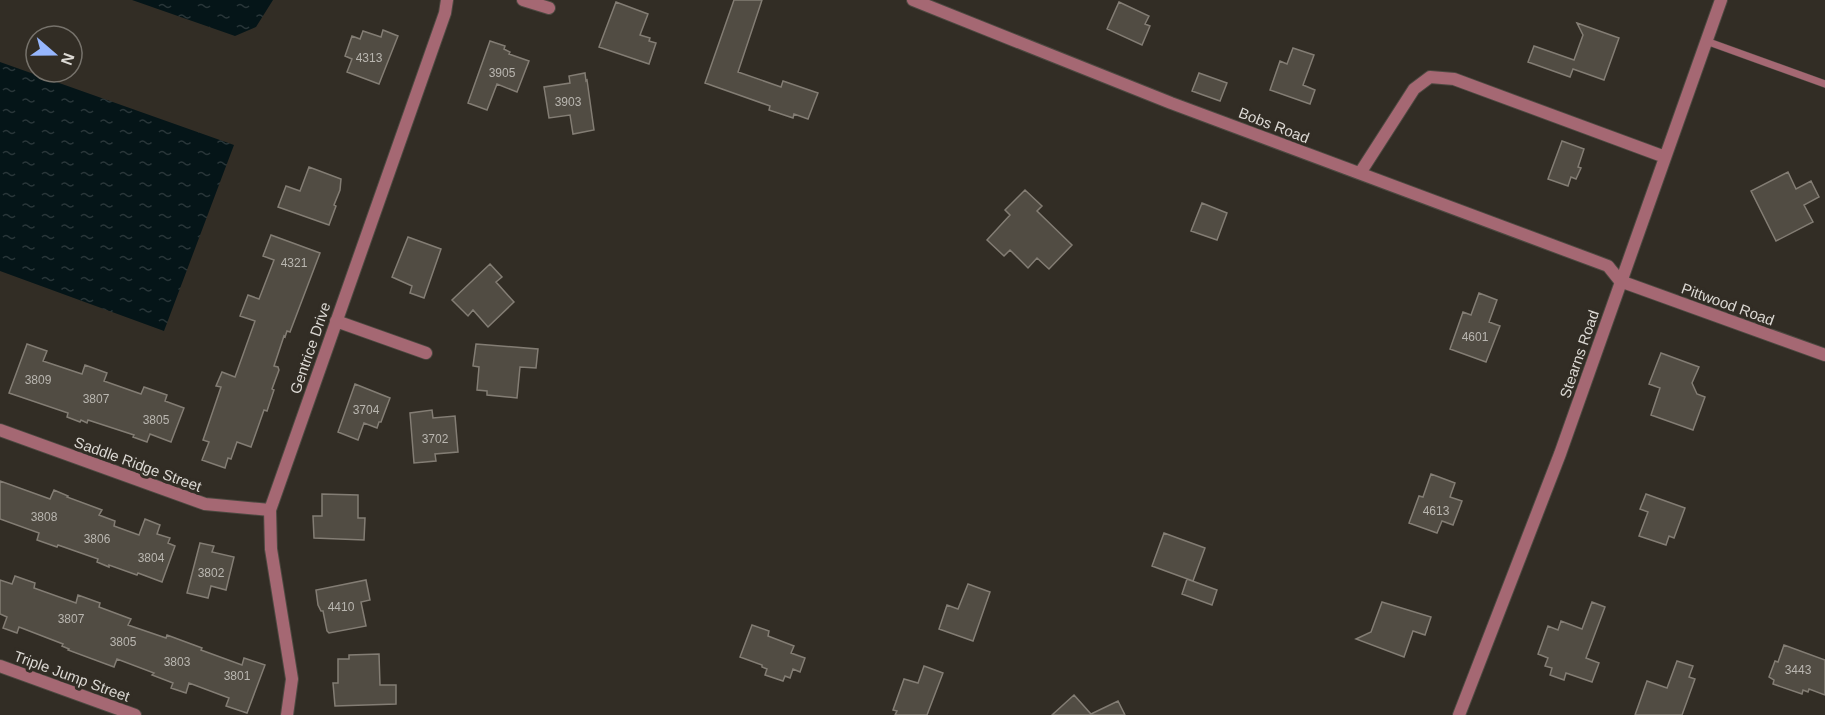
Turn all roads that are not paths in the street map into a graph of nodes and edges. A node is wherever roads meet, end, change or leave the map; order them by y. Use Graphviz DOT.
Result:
graph roads {
  1 [pos="447,0"];
  2 [pos="523,0"];
  3 [pos="913,0"];
  4 [pos="1721,0"];
  5 [pos="549,8"];
  6 [pos="1706,41"];
  7 [pos="1825,84"];
  8 [pos="1665,157"];
  9 [pos="1360,173"];
  10 [pos="1620,281"];
  11 [pos="336,321"];
  12 [pos="426,353"];
  13 [pos="1825,355"];
  14 [pos="0,430"];
  15 [pos="270,510"];
  16 [pos="0,666"];
  17 [pos="135,715"];
  18 [pos="287,715"];
  19 [pos="1459,715"];
  1 -- 11 [label="street, Gentrice Drive"];
  2 -- 5 [label="street"];
  3 -- 9 [label="street, Bobs Road"];
  4 -- 6 [label="street, Stearns Road"];
  6 -- 7 [label="lane"];
  6 -- 8 [label="street, Stearns Road"];
  8 -- 9 [label="street"];
  8 -- 10 [label="street, Stearns Road"];
  9 -- 10 [label="street, Bobs Road"];
  10 -- 13 [label="street, Pittwood Road"];
  10 -- 19 [label="street, Stearns Road"];
  11 -- 12 [label="street"];
  11 -- 15 [label="street, Gentrice Drive"];
  14 -- 15 [label="street, Saddle Ridge Street"];
  15 -- 18 [label="street, Gentrice Drive"];
  16 -- 17 [label="street, Triple Jump Street"];
}
